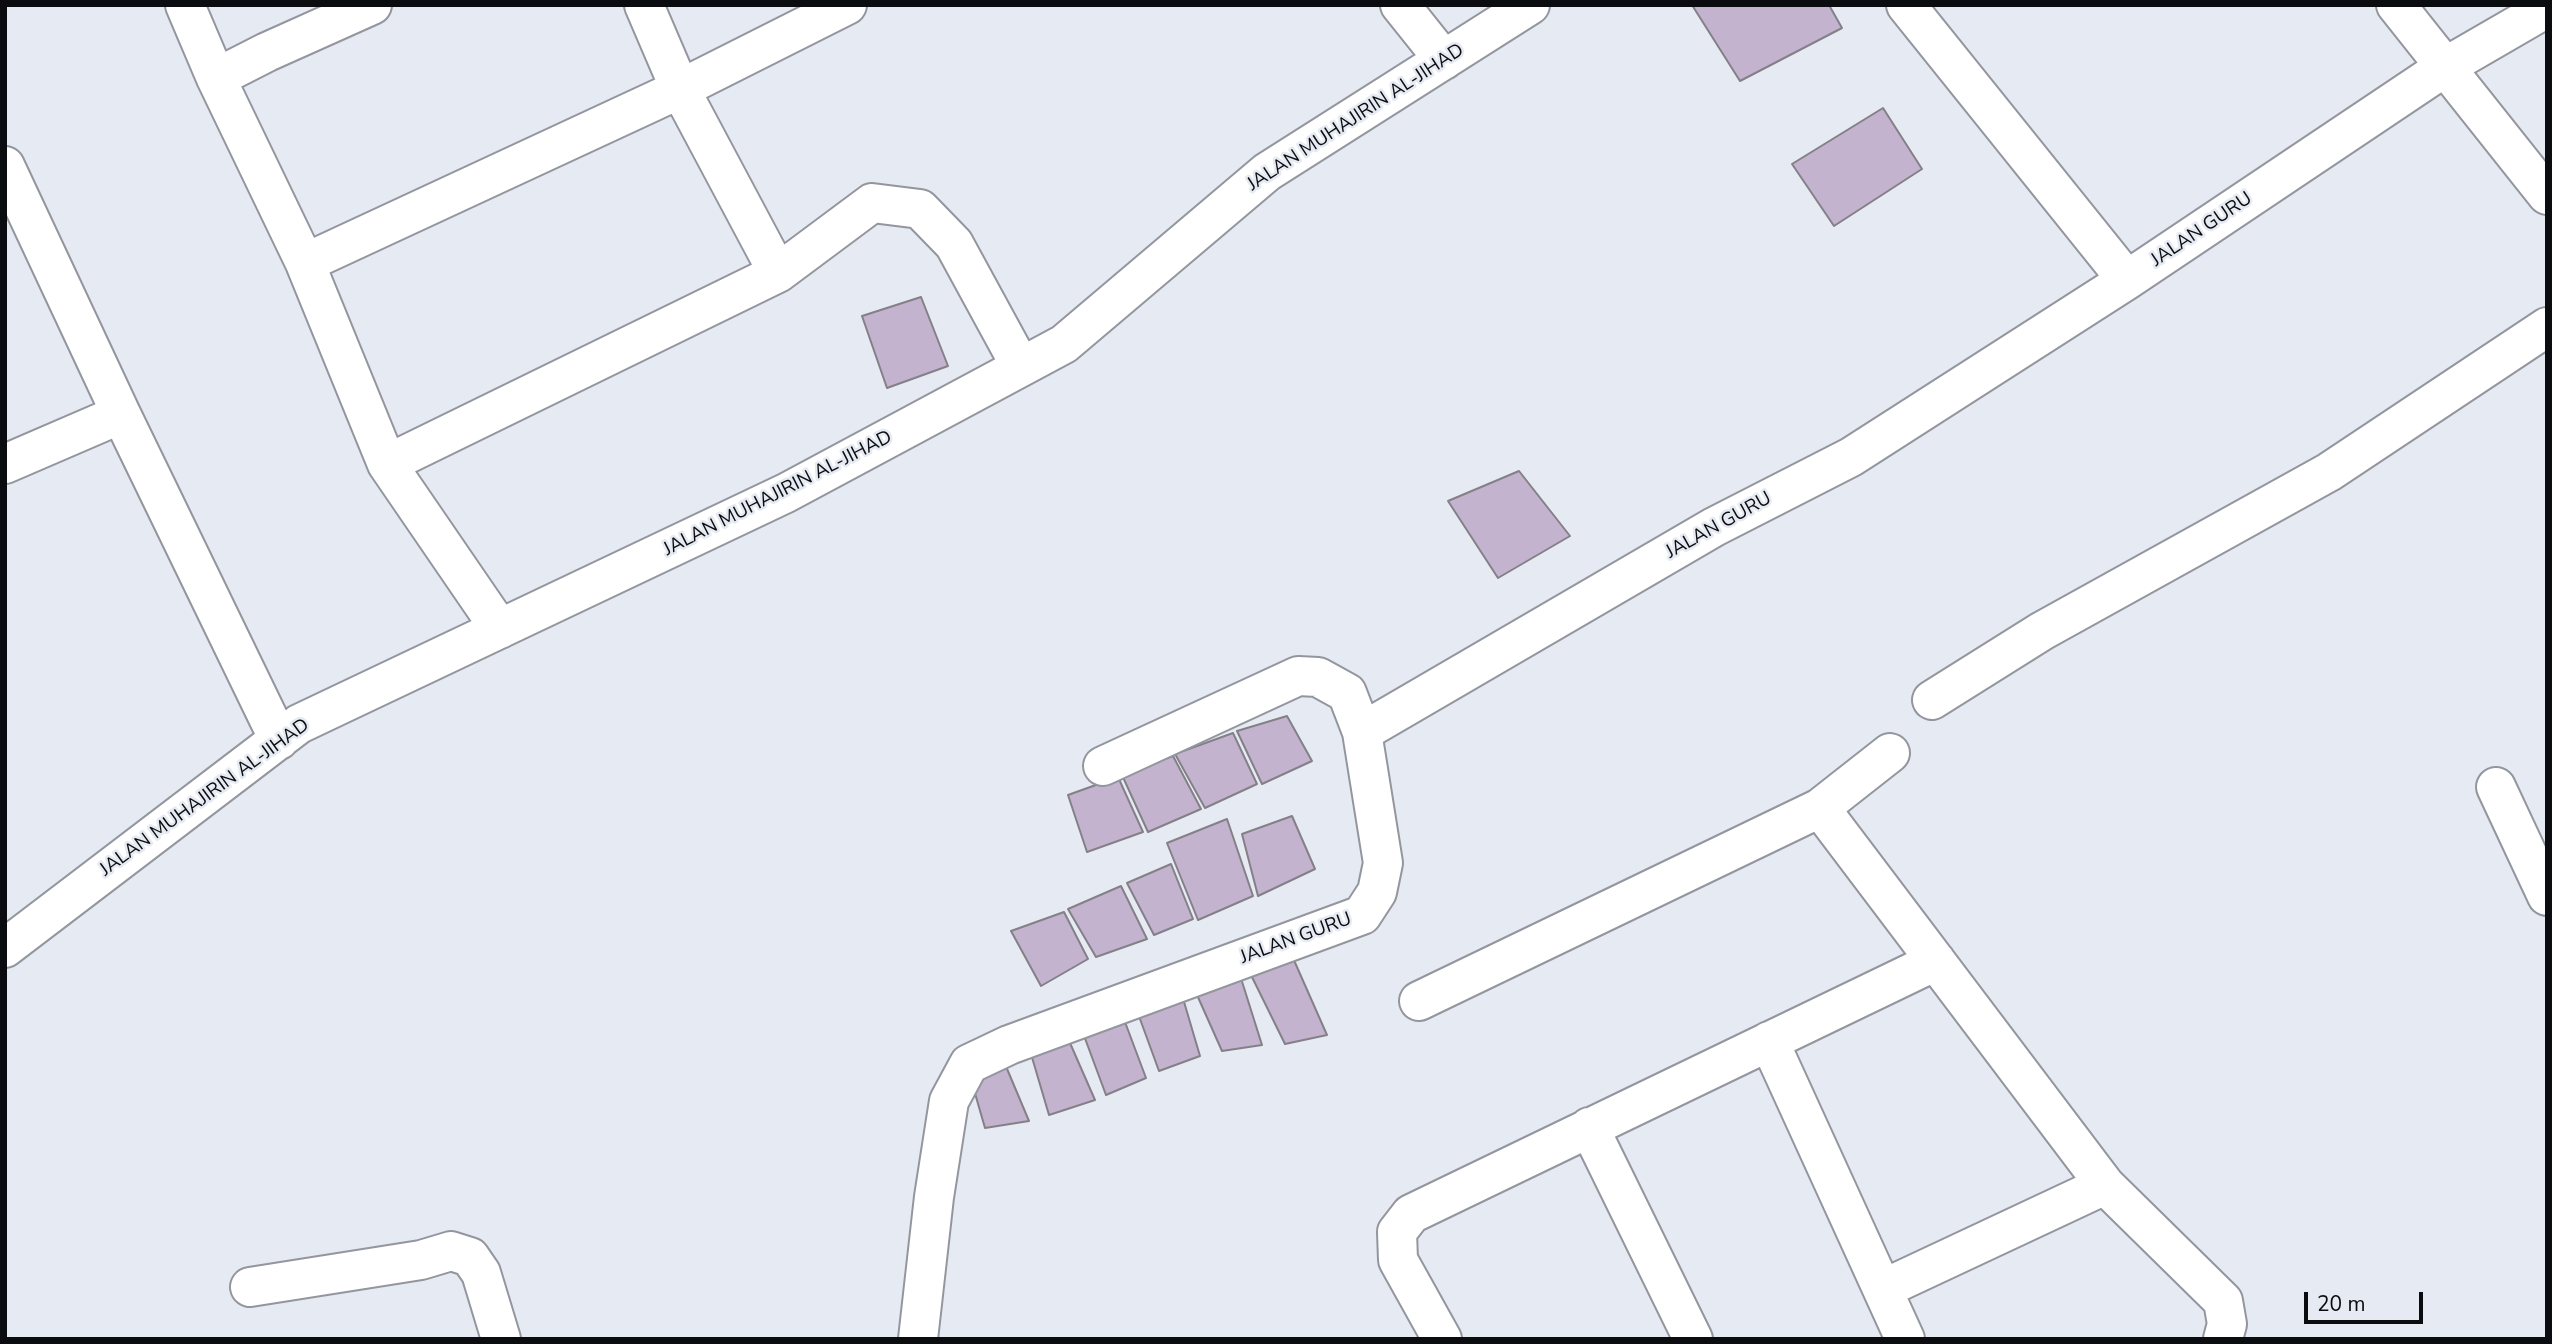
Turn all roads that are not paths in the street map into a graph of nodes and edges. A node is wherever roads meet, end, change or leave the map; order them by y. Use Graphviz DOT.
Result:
graph roads {
  1 [pos="185,5"];
  2 [pos="372,5"];
  3 [pos="644,5"];
  4 [pos="847,5"];
  5 [pos="1400,5"];
  6 [pos="1530,5"];
  7 [pos="1906,5"];
  8 [pos="2396,5"];
  9 [pos="2547,8"];
  10 [pos="1444,60"];
  11 [pos="2445,67"];
  12 [pos="216,78"];
  13 [pos="680,89"];
  14 [pos="5,166"];
  15 [pos="2547,195"];
  16 [pos="305,263"];
  17 [pos="778,273"];
  18 [pos="2127,280"];
  19 [pos="2547,327"];
  20 [pos="1021,367"];
  21 [pos="121,414"];
  22 [pos="5,464"];
  23 [pos="387,464"];
  24 [pos="500,629"];
  25 [pos="1933,700"];
  26 [pos="1362,732"];
  27 [pos="279,740"];
  28 [pos="1890,753"];
  29 [pos="1103,766"];
  30 [pos="2496,787"];
  31 [pos="1820,808"];
  32 [pos="2547,896"];
  33 [pos="5,947"];
  34 [pos="1936,961"];
  35 [pos="1419,1001"];
  36 [pos="1769,1041"];
  37 [pos="1589,1128"];
  38 [pos="2105,1185"];
  39 [pos="250,1287"];
  40 [pos="1883,1289"];
  41 [pos="500,1339"];
  42 [pos="918,1339"];
  43 [pos="1442,1339"];
  44 [pos="1693,1339"];
  45 [pos="1905,1339"];
  46 [pos="2223,1339"];
  1 -- 12 [label="street"];
  2 -- 12 [label="street"];
  3 -- 13 [label="street"];
  4 -- 13 [label="street"];
  5 -- 10 [label="street"];
  6 -- 10 [label="street, JALAN MUHAJIRIN AL-JIHAD"];
  7 -- 18 [label="street"];
  8 -- 11 [label="street"];
  9 -- 11 [label="street, JALAN GURU"];
  10 -- 20 [label="street, JALAN MUHAJIRIN AL-JIHAD"];
  11 -- 15 [label="street"];
  11 -- 18 [label="street, JALAN GURU"];
  12 -- 16 [label="street"];
  13 -- 16 [label="street"];
  13 -- 17 [label="street"];
  14 -- 21 [label="street"];
  16 -- 23 [label="street"];
  17 -- 20 [label="street"];
  17 -- 23 [label="street"];
  18 -- 26 [label="street, JALAN GURU"];
  19 -- 25 [label="street"];
  20 -- 24 [label="street, JALAN MUHAJIRIN AL-JIHAD"];
  21 -- 22 [label="street"];
  21 -- 27 [label="street"];
  23 -- 24 [label="street"];
  24 -- 27 [label="street, JALAN MUHAJIRIN AL-JIHAD"];
  26 -- 29 [label="street"];
  26 -- 42 [label="street, JALAN GURU"];
  27 -- 33 [label="street, JALAN MUHAJIRIN AL-JIHAD"];
  28 -- 31 [label="street"];
  30 -- 32 [label="street"];
  31 -- 34 [label="street"];
  31 -- 35 [label="street"];
  34 -- 36 [label="street"];
  34 -- 38 [label="street"];
  36 -- 37 [label="street"];
  36 -- 40 [label="street"];
  37 -- 43 [label="street"];
  37 -- 44 [label="street"];
  38 -- 40 [label="street"];
  38 -- 46 [label="street"];
  39 -- 41 [label="street"];
  40 -- 45 [label="street"];
}
